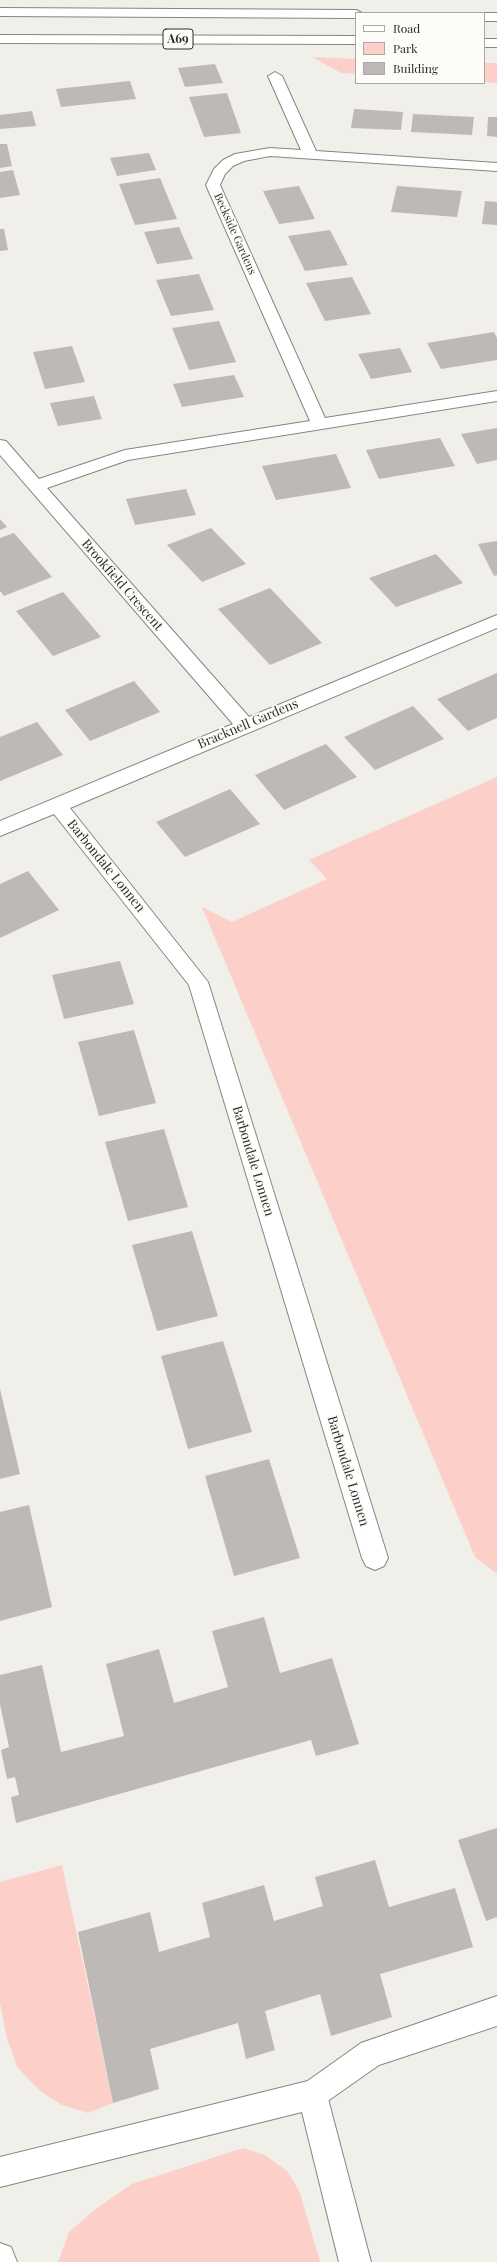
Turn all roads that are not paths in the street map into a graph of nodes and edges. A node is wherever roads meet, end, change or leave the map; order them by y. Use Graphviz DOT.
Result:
graph roads {
  1 [pos="0,12"];
  2 [pos="355,14"];
  3 [pos="485,17"];
  4 [pos="497,17"];
  5 [pos="0,39"];
  6 [pos="355,40"];
  7 [pos="485,43"];
  8 [pos="497,43"];
  9 [pos="275,76"];
  10 [pos="310,154"];
  11 [pos="497,167"];
  12 [pos="497,396"];
  13 [pos="320,424"];
  14 [pos="0,446"];
  15 [pos="36,486"];
  16 [pos="497,621"];
  17 [pos="245,725"];
  18 [pos="57,805"];
  19 [pos="0,829"];
  20 [pos="375,1558"];
  21 [pos="497,2011"];
  22 [pos="312,2095"];
  23 [pos="0,2172"];
  24 [pos="0,2258"];
  25 [pos="1,2262"];
  26 [pos="354,2262"];
  1 -- 2 [label="main road, A69"];
  3 -- 4 [label="main road"];
  5 -- 6 [label="main road, A69"];
  7 -- 8 [label="main road"];
  9 -- 10 [label="main road"];
  10 -- 11 [label="main road, Beckside Gardens"];
  10 -- 13 [label="main road, Beckside Gardens"];
  12 -- 13 [label="main road"];
  13 -- 15 [label="main road"];
  14 -- 15 [label="main road, Brookfield Crescent"];
  15 -- 17 [label="main road, Brookfield Crescent"];
  16 -- 17 [label="main road, Bracknell Gardens"];
  17 -- 18 [label="main road, Bracknell Gardens"];
  18 -- 19 [label="main road, Bracknell Gardens"];
  18 -- 20 [label="main road, Barbondale Lonnen"];
  21 -- 22 [label="main road"];
  22 -- 23 [label="main road"];
  22 -- 26 [label="main road"];
  24 -- 25 [label="main road"];
}
